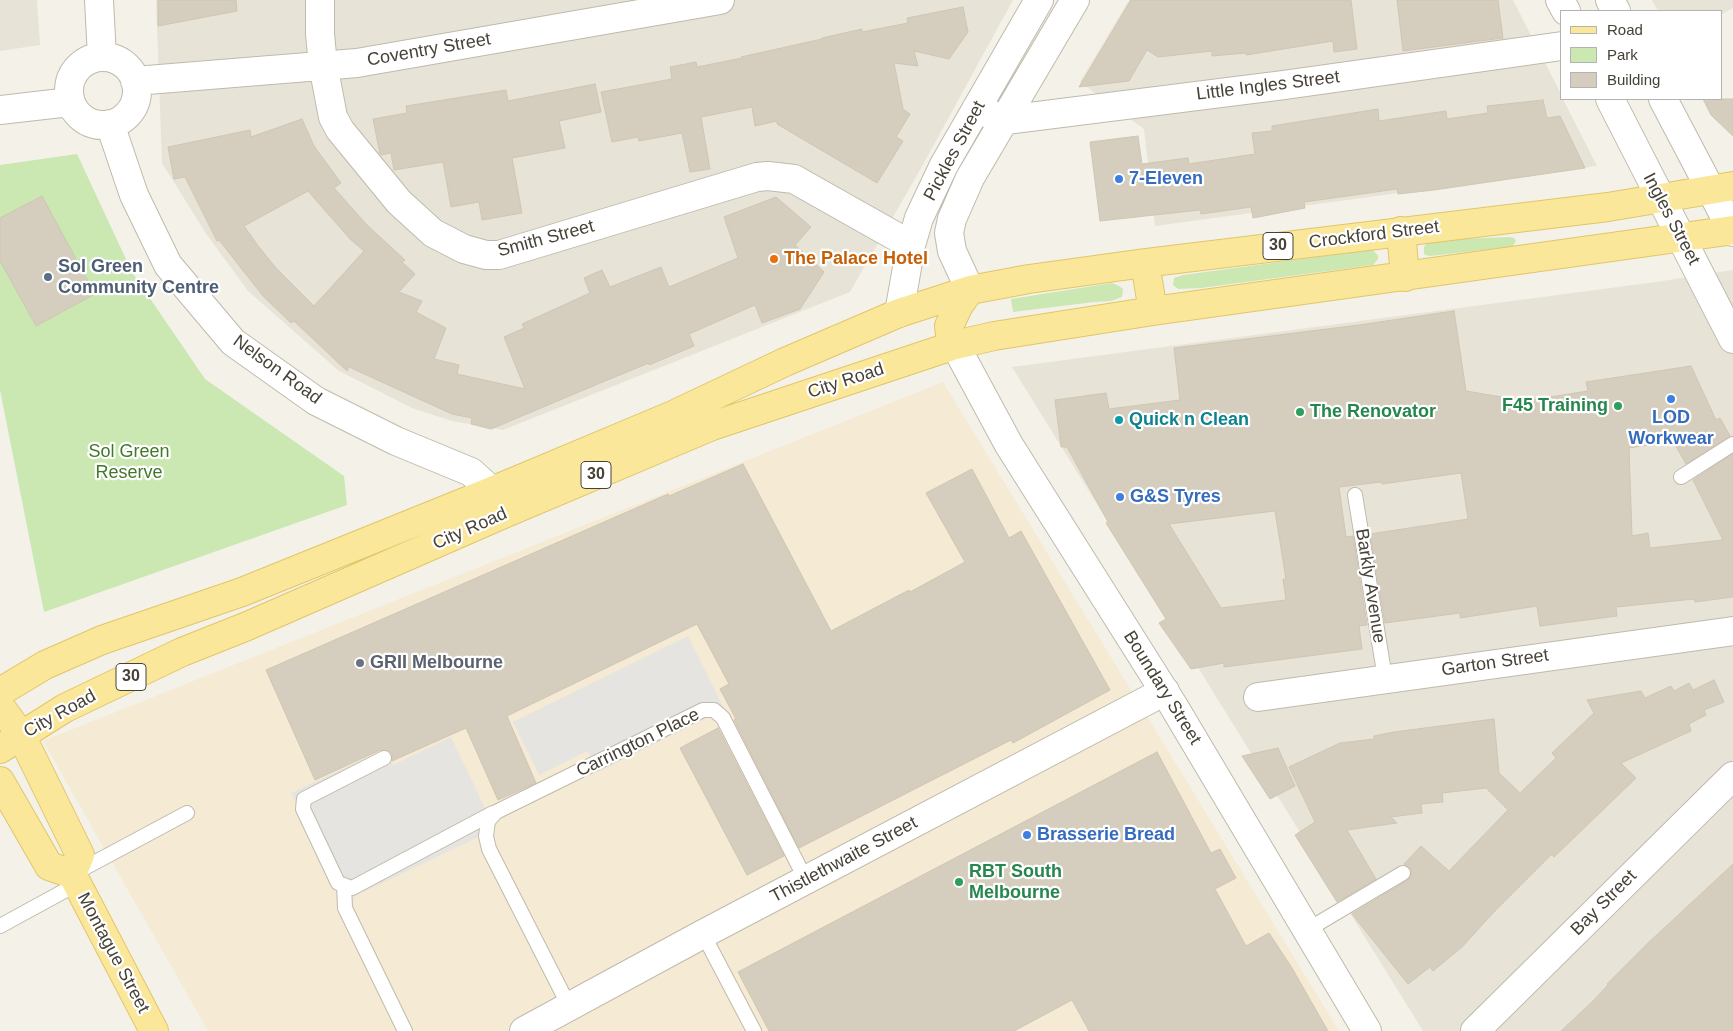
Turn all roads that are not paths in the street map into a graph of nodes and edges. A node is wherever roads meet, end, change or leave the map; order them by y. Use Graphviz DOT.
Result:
graph roads {
  1 [pos="99,0"];
  2 [pos="320,0"];
  3 [pos="720,0"];
  4 [pos="1039,0"];
  5 [pos="1075,0"];
  6 [pos="1560,46"];
  7 [pos="102,57"];
  8 [pos="323,65"];
  9 [pos="135,81"];
  10 [pos="1610,100"];
  11 [pos="1664,100"];
  12 [pos="70,102"];
  13 [pos="976,109"];
  14 [pos="0,110"];
  15 [pos="1006,120"];
  16 [pos="110,124"];
  17 [pos="1722,188"];
  18 [pos="1660,199"];
  19 [pos="1401,231"];
  20 [pos="1733,231"];
  21 [pos="1681,238"];
  22 [pos="912,245"];
  23 [pos="1145,263"];
  24 [pos="1405,277"];
  25 [pos="970,290"];
  26 [pos="1153,312"];
  27 [pos="899,313"];
  28 [pos="1733,339"];
  29 [pos="955,345"];
  30 [pos="1733,444"];
  31 [pos="1681,476"];
  32 [pos="1355,495"];
  33 [pos="499,502"];
  34 [pos="1733,631"];
  35 [pos="1385,678"];
  36 [pos="0,692"];
  37 [pos="1165,692"];
  38 [pos="1258,697"];
  39 [pos="0,706"];
  40 [pos="11,742"];
  41 [pos="384,758"];
  42 [pos="1733,776"];
  43 [pos="0,781"];
  44 [pos="496,812"];
  45 [pos="187,813"];
  46 [pos="1403,873"];
  47 [pos="74,879"];
  48 [pos="806,880"];
  49 [pos="344,885"];
  50 [pos="0,926"];
  51 [pos="1308,930"];
  52 [pos="703,934"];
  53 [pos="569,1006"];
  54 [pos="154,1031"];
  55 [pos="406,1031"];
  56 [pos="524,1031"];
  57 [pos="754,1031"];
  58 [pos="1367,1031"];
  59 [pos="1475,1031"];
  1 -- 7 [label="street"];
  2 -- 8 [label="street, Smith Street"];
  3 -- 8 [label="street, Coventry Street"];
  4 -- 13 [label="street, Pickles Street"];
  5 -- 15 [label="street, Pickles Street"];
  6 -- 15 [label="street, Little Ingles Street"];
  7 -- 9 [label="street"];
  7 -- 12 [label="street"];
  8 -- 9 [label="street, Coventry Street"];
  8 -- 22 [label="street, Smith Street"];
  9 -- 16 [label="street"];
  10 -- 18 [label="street, Ingles Street"];
  11 -- 17 [label="street"];
  12 -- 14 [label="street"];
  12 -- 16 [label="street"];
  13 -- 15 [label="street, Little Ingles Street"];
  13 -- 22 [label="street, Pickles Street"];
  15 -- 25 [label="street, Pickles Street"];
  16 -- 33 [label="street, Nelson Road"];
  17 -- 18 [label="main road, Crockford Street / 30"];
  17 -- 20 [label="street"];
  18 -- 19 [label="main road, Crockford Street / 30"];
  18 -- 21 [label="street, Ingles Street"];
  19 -- 23 [label="main road, Crockford Street / 30"];
  19 -- 24 [label="main road"];
  20 -- 21 [label="main road, 30"];
  21 -- 24 [label="main road, 30"];
  21 -- 28 [label="street, Ingles Street"];
  22 -- 27 [label="street, Pickles Street"];
  23 -- 25 [label="main road, Crockford Street / 30"];
  23 -- 26 [label="main road"];
  24 -- 26 [label="main road, 30"];
  25 -- 27 [label="main road, Crockford Street / 30"];
  25 -- 29 [label="main road"];
  26 -- 29 [label="main road, 30"];
  27 -- 33 [label="main road, City Road / 30"];
  29 -- 33 [label="main road, City Road / 30"];
  29 -- 37 [label="street, Boundary Street"];
  30 -- 31 [label="lane"];
  32 -- 35 [label="lane, Barkly Avenue"];
  33 -- 36 [label="main road, City Road / 30"];
  33 -- 40 [label="main road, City Road / 30"];
  34 -- 35 [label="street, Garton Street"];
  35 -- 38 [label="street, Garton Street"];
  37 -- 48 [label="street, Thistlethwaite Street"];
  37 -- 51 [label="street, Boundary Street"];
  39 -- 40 [label="main road, Montague Street"];
  40 -- 47 [label="main road, Montague Street"];
  41 -- 49 [label="lane"];
  42 -- 59 [label="street, Bay Street"];
  43 -- 47 [label="main road, Montague Street"];
  44 -- 48 [label="lane, Carrington Place"];
  44 -- 49 [label="lane, Carrington Place"];
  44 -- 53 [label="lane"];
  45 -- 47 [label="lane"];
  46 -- 51 [label="lane"];
  47 -- 50 [label="lane"];
  47 -- 54 [label="main road, Montague Street"];
  48 -- 52 [label="street, Thistlethwaite Street"];
  49 -- 55 [label="lane"];
  51 -- 58 [label="street, Boundary Street"];
  52 -- 53 [label="street, Thistlethwaite Street"];
  52 -- 57 [label="lane"];
  53 -- 56 [label="street, Thistlethwaite Street"];
}
